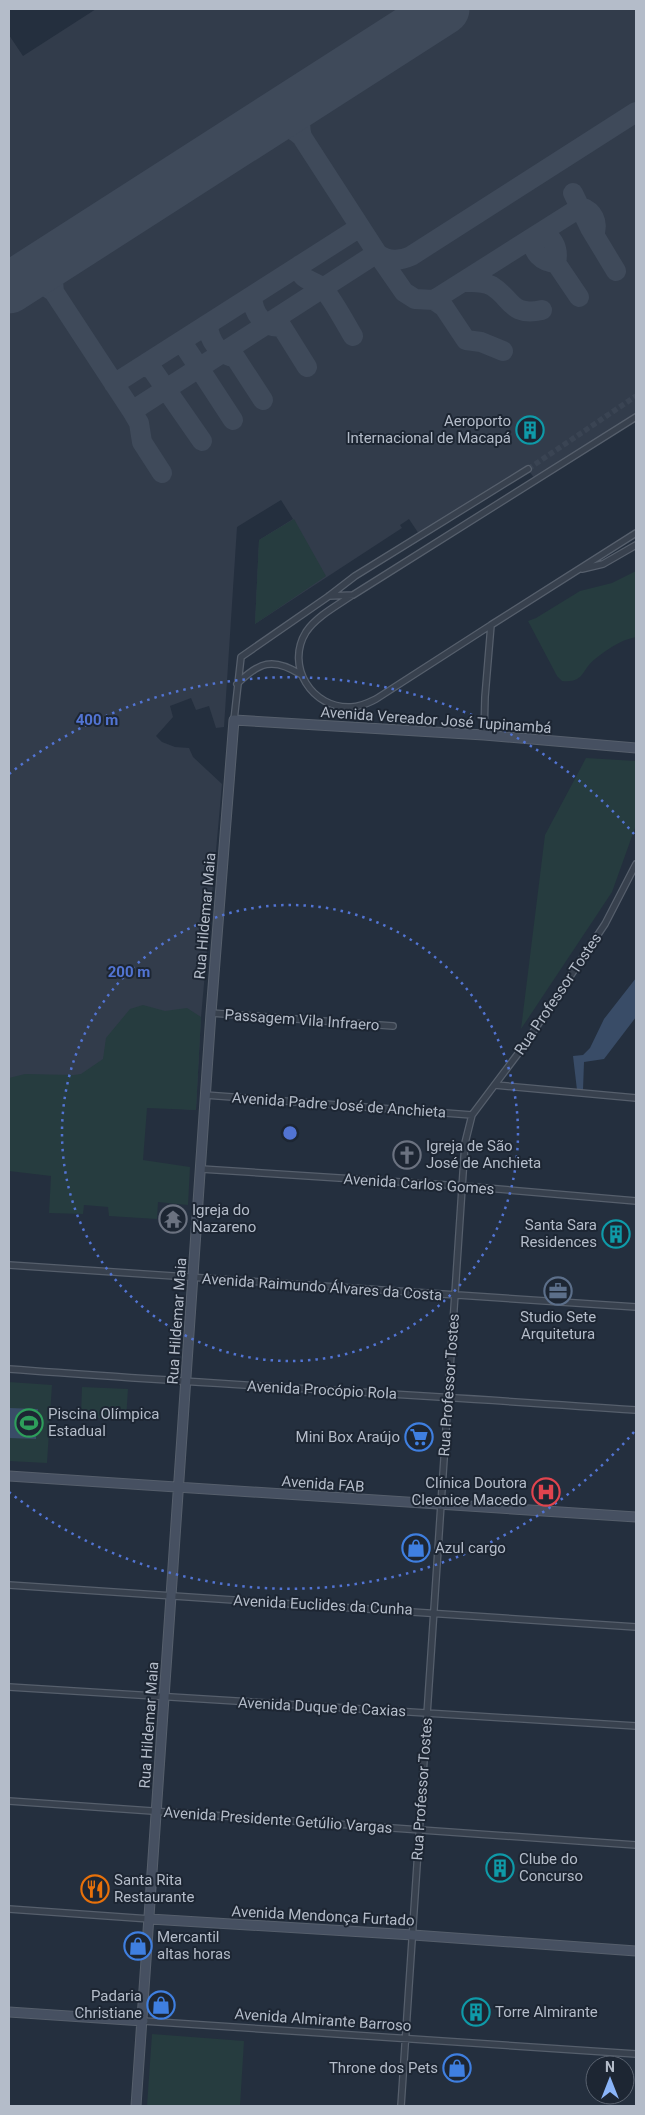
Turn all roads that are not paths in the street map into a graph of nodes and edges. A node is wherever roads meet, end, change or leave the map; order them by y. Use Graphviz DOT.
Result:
graph roads {
  1 [pos="636,417"];
  2 [pos="528,469"];
  3 [pos="636,532"];
  4 [pos="636,545"];
  5 [pos="578,570"];
  6 [pos="352,595"];
  7 [pos="329,596"];
  8 [pos="491,625"];
  9 [pos="300,674"];
  10 [pos="237,684"];
  11 [pos="234,720"];
  12 [pos="484,735"];
  13 [pos="636,748"];
  14 [pos="636,864"];
  15 [pos="211,1013"];
  16 [pos="393,1026"];
  17 [pos="495,1085"];
  18 [pos="206,1095"];
  19 [pos="636,1098"];
  20 [pos="472,1115"];
  21 [pos="201,1169"];
  22 [pos="463,1186"];
  23 [pos="636,1201"];
  24 [pos="9,1265"];
  25 [pos="193,1279"];
  26 [pos="455,1296"];
  27 [pos="636,1307"];
  28 [pos="9,1370"];
  29 [pos="186,1382"];
  30 [pos="448,1396"];
  31 [pos="636,1410"];
  32 [pos="9,1476"];
  33 [pos="180,1488"];
  34 [pos="440,1505"];
  35 [pos="636,1517"];
  36 [pos="9,1585"];
  37 [pos="172,1596"];
  38 [pos="435,1612"];
  39 [pos="636,1627"];
  40 [pos="9,1687"];
  41 [pos="164,1697"];
  42 [pos="428,1713"];
  43 [pos="636,1726"];
  44 [pos="9,1801"];
  45 [pos="157,1811"];
  46 [pos="419,1830"];
  47 [pos="636,1845"];
  48 [pos="9,1909"];
  49 [pos="150,1919"];
  50 [pos="413,1935"];
  51 [pos="636,1951"];
  52 [pos="9,2012"];
  53 [pos="143,2021"];
  54 [pos="406,2040"];
  55 [pos="636,2054"];
  56 [pos="136,2106"];
  57 [pos="401,2106"];
  1 -- 6 [label="street"];
  2 -- 7 [label="street"];
  3 -- 5 [label="street"];
  4 -- 5 [label="street"];
  5 -- 8 [label="street"];
  6 -- 7 [label="street"];
  6 -- 9 [label="street"];
  7 -- 10 [label="street, Rua Hildemar Maia"];
  8 -- 9 [label="street"];
  8 -- 12 [label="street"];
  9 -- 10 [label="street"];
  10 -- 11 [label="street, Rua Hildemar Maia"];
  11 -- 12 [label="street, Avenida Vereador José Tupinambá"];
  11 -- 15 [label="street, Rua Hildemar Maia"];
  12 -- 13 [label="street, Avenida Vereador José Tupinambá"];
  14 -- 17 [label="street, Rua Professor Tostes"];
  15 -- 16 [label="street, Passagem Vila Infraero"];
  15 -- 18 [label="street, Rua Hildemar Maia"];
  17 -- 19 [label="street"];
  17 -- 20 [label="street, Rua Professor Tostes"];
  18 -- 20 [label="street, Avenida Padre José de Anchieta"];
  18 -- 21 [label="street, Rua Hildemar Maia"];
  20 -- 22 [label="street, Rua Professor Tostes"];
  21 -- 22 [label="street, Avenida Carlos Gomes"];
  21 -- 25 [label="street, Rua Hildemar Maia"];
  22 -- 23 [label="street, Avenida Carlos Gomes"];
  22 -- 26 [label="street, Rua Professor Tostes"];
  24 -- 25 [label="street, Avenida Raimundo Álvares da Costa"];
  25 -- 26 [label="street, Avenida Raimundo Álvares da Costa"];
  25 -- 29 [label="street, Rua Hildemar Maia"];
  26 -- 27 [label="street, Avenida Raimundo Álvares da Costa"];
  26 -- 30 [label="street, Rua Professor Tostes"];
  28 -- 29 [label="street, Avenida Procópio Rola"];
  29 -- 30 [label="street, Avenida Procópio Rola"];
  29 -- 33 [label="street, Rua Hildemar Maia"];
  30 -- 31 [label="street, Avenida Procópio Rola"];
  30 -- 34 [label="street, Rua Professor Tostes"];
  32 -- 33 [label="street, Avenida FAB"];
  33 -- 34 [label="street, Avenida FAB"];
  33 -- 37 [label="street, Rua Hildemar Maia"];
  34 -- 35 [label="street, Avenida FAB"];
  34 -- 38 [label="street, Rua Professor Tostes"];
  36 -- 37 [label="street, Avenida Euclides da Cunha"];
  37 -- 38 [label="street, Avenida Euclides da Cunha"];
  37 -- 41 [label="street, Rua Hildemar Maia"];
  38 -- 39 [label="street, Avenida Euclides da Cunha"];
  38 -- 42 [label="street, Rua Professor Tostes"];
  40 -- 41 [label="street, Avenida Duque de Caxias"];
  41 -- 42 [label="street, Avenida Duque de Caxias"];
  41 -- 45 [label="street, Rua Hildemar Maia"];
  42 -- 43 [label="street, Avenida Duque de Caxias"];
  42 -- 46 [label="street, Rua Professor Tostes"];
  44 -- 45 [label="street, Avenida Presidente Getúlio Vargas"];
  45 -- 46 [label="street, Avenida Presidente Getúlio Vargas"];
  45 -- 49 [label="street, Rua Hildemar Maia"];
  46 -- 47 [label="street, Avenida Presidente Getúlio Vargas"];
  46 -- 50 [label="street, Rua Professor Tostes"];
  48 -- 49 [label="street, Avenida Mendonça Furtado"];
  49 -- 50 [label="street, Avenida Mendonça Furtado"];
  49 -- 53 [label="street, Rua Hildemar Maia"];
  50 -- 51 [label="street, Avenida Mendonça Furtado"];
  50 -- 54 [label="street, Rua Professor Tostes"];
  52 -- 53 [label="street, Avenida Almirante Barroso"];
  53 -- 54 [label="street, Avenida Almirante Barroso"];
  53 -- 56 [label="street, Rua Hildemar Maia"];
  54 -- 55 [label="street, Avenida Almirante Barroso"];
  54 -- 57 [label="street, Rua Professor Tostes"];
}
